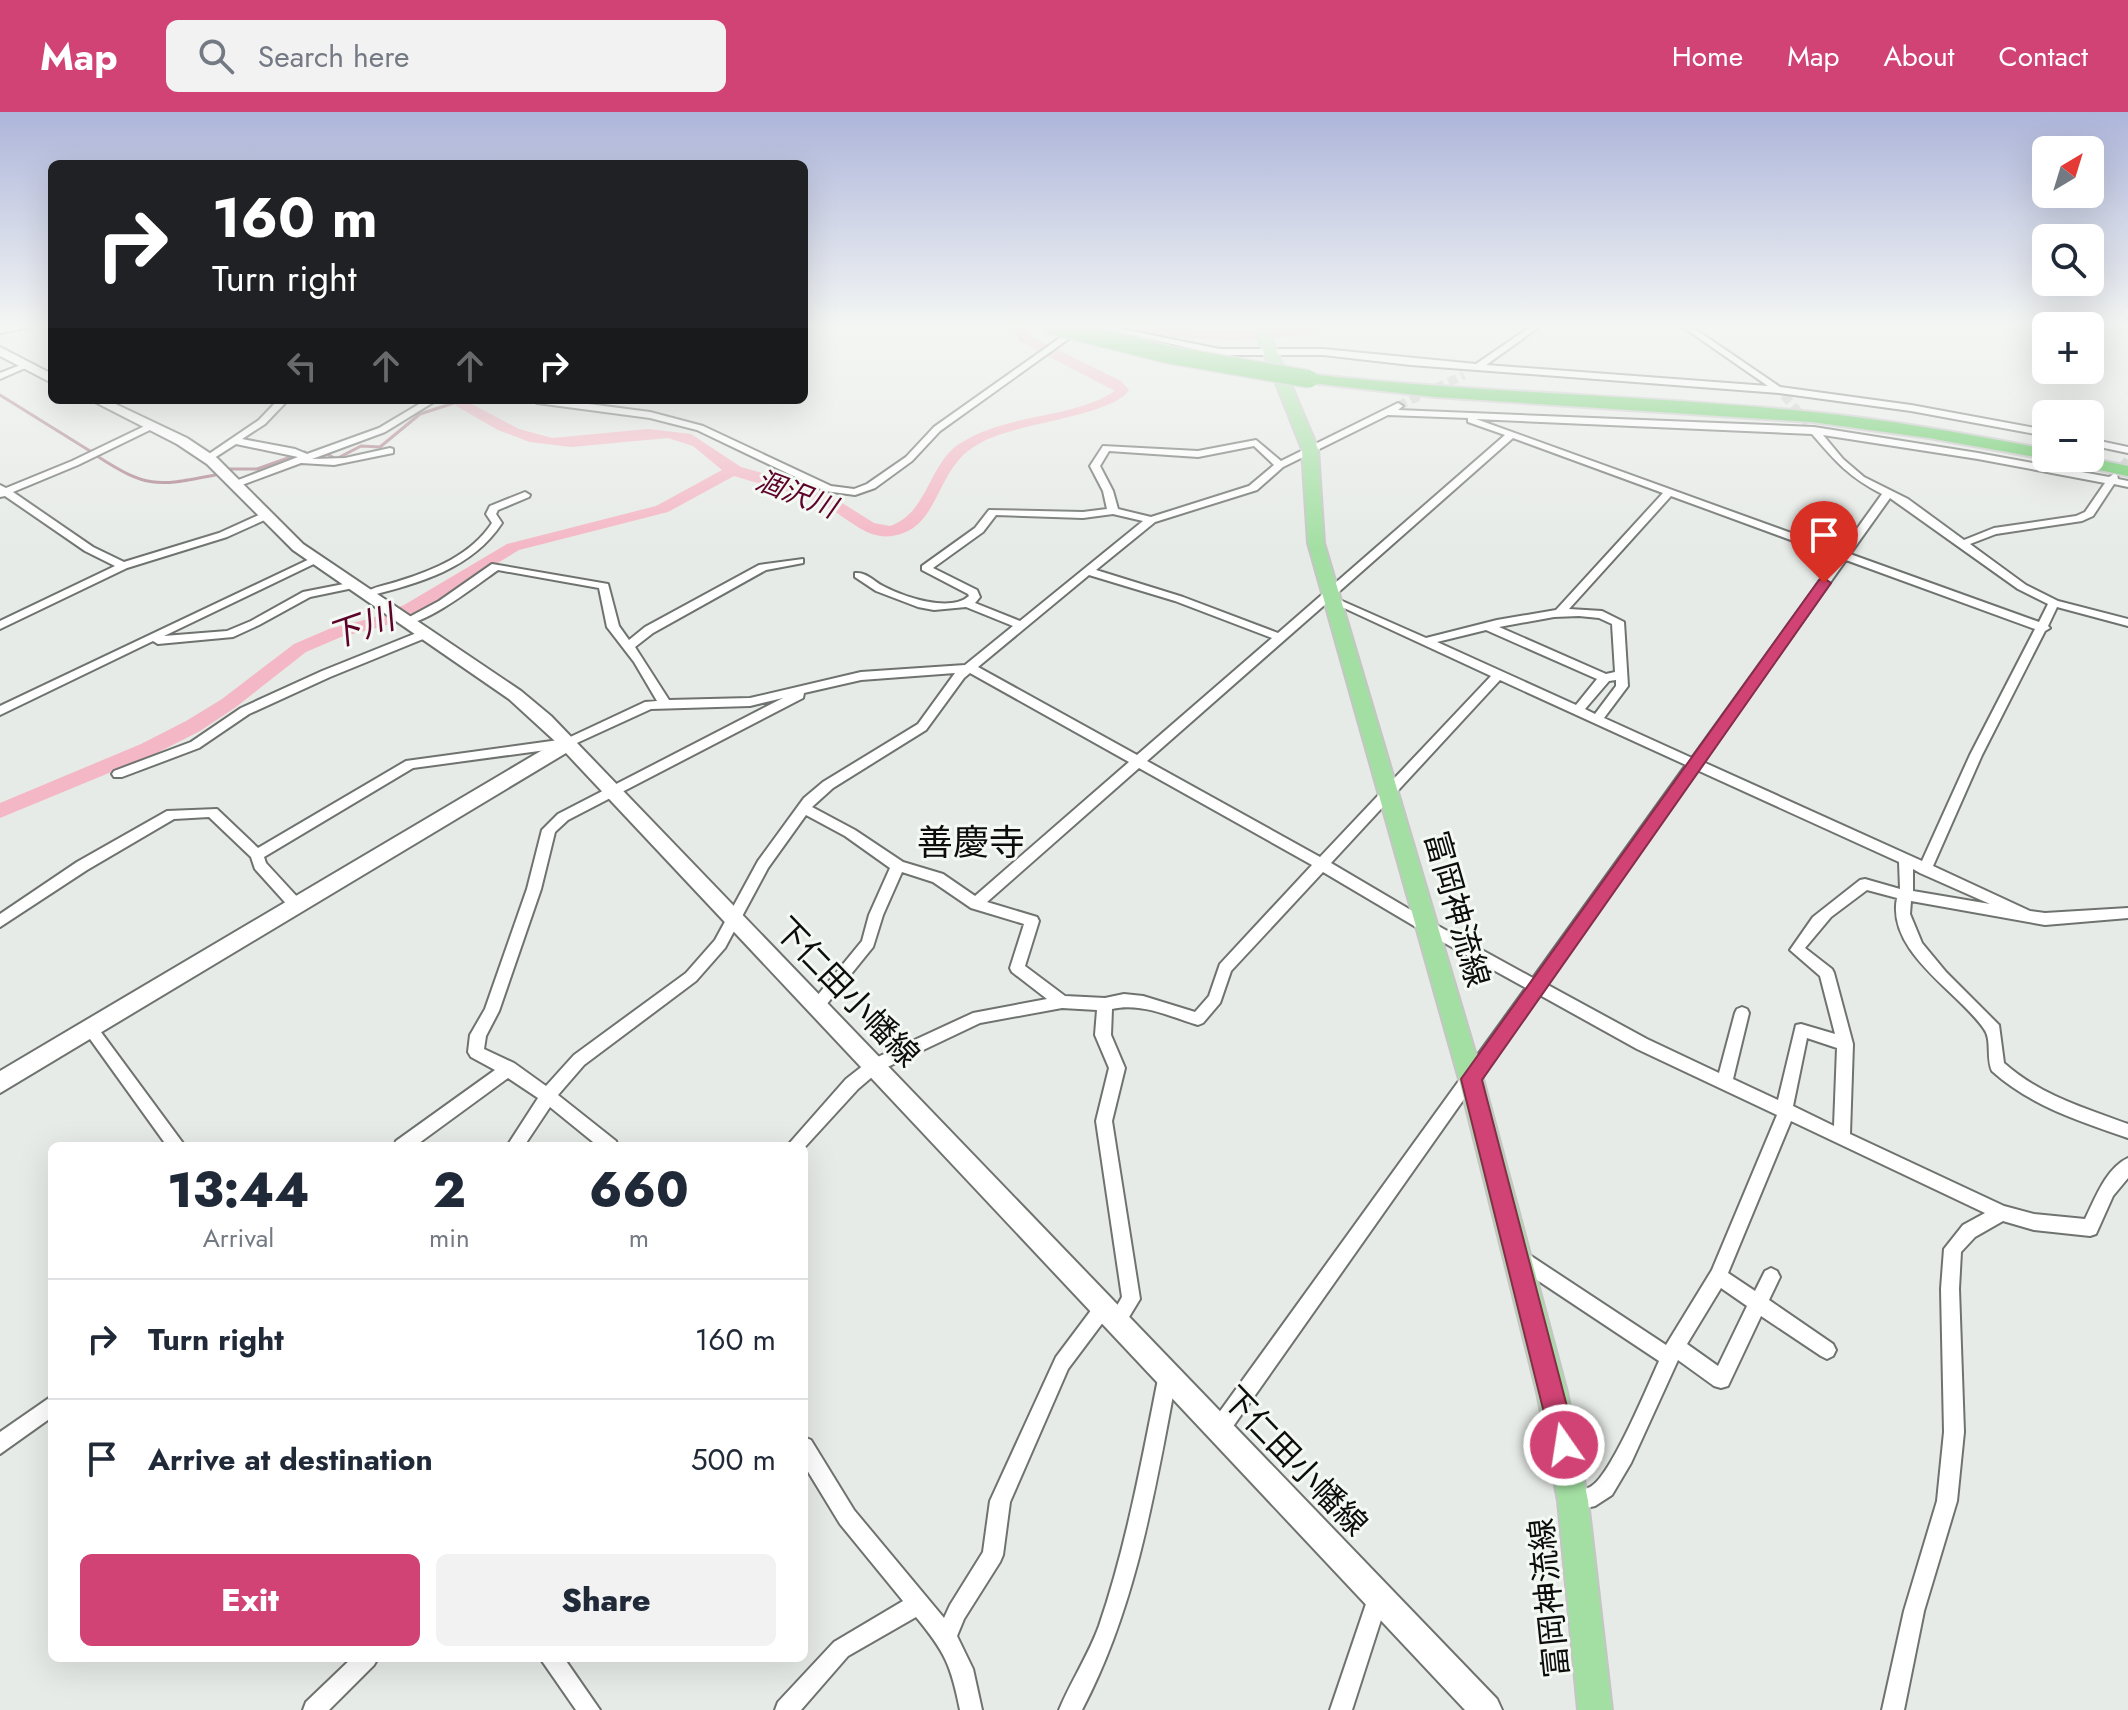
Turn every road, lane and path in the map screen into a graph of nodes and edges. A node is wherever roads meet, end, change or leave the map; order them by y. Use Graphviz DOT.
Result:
graph roads {
  1 [pos="978,400"];
  2 [pos="1291,400"];
  3 [pos="1545,400"];
  4 [pos="1646,400"];
  5 [pos="1843,400"];
  6 [pos="105,404"];
  7 [pos="275,404"];
  8 [pos="425,404"];
  9 [pos="567,404"];
  10 [pos="1460,416"];
  11 [pos="151,426"];
  12 [pos="1812,428"];
  13 [pos="2032,430"];
  14 [pos="1511,435"];
  15 [pos="236,441"];
  16 [pos="2032,445"];
  17 [pos="2104,445"];
  18 [pos="1310,449"];
  19 [pos="2128,450"];
  20 [pos="390,451"];
  21 [pos="2032,452"];
  22 [pos="208,458"];
  23 [pos="301,458"];
  24 [pos="1280,465"];
  25 [pos="2121,473"];
  26 [pos="236,484"];
  27 [pos="2128,484"];
  28 [pos="2,491"];
  29 [pos="1669,492"];
  30 [pos="1888,493"];
  31 [pos="525,495"];
  32 [pos="1113,511"];
  33 [pos="265,516"];
  34 [pos="1151,520"];
  35 [pos="1965,543"];
  36 [pos="1842,557"];
  37 [pos="316,559"];
  38 [pos="799,561"];
  39 [pos="123,566"];
  40 [pos="1086,571"];
  41 [pos="859,575"];
  42 [pos="354,585"];
  43 [pos="369,593"];
  44 [pos="1333,596"];
  45 [pos="2054,603"];
  46 [pos="967,604"];
  47 [pos="1561,611"];
  48 [pos="405,621"];
  49 [pos="2128,623"];
  50 [pos="0,625"];
  51 [pos="1020,625"];
  52 [pos="1490,627"];
  53 [pos="2044,628"];
  54 [pos="1282,638"];
  55 [pos="149,641"];
  56 [pos="1427,641"];
  57 [pos="628,646"];
  58 [pos="971,668"];
  59 [pos="1499,674"];
  60 [pos="1621,675"];
  61 [pos="1605,678"];
  62 [pos="818,686"];
  63 [pos="665,704"];
  64 [pos="1578,710"];
  65 [pos="0,711"];
  66 [pos="1598,718"];
  67 [pos="568,743"];
  68 [pos="1138,762"];
  69 [pos="1695,764"];
  70 [pos="118,774"];
  71 [pos="615,791"];
  72 [pos="1387,794"];
  73 [pos="804,808"];
  74 [pos="257,855"];
  75 [pos="1905,860"];
  76 [pos="1323,865"];
  77 [pos="898,866"];
  78 [pos="1925,869"];
  79 [pos="1904,895"];
  80 [pos="976,904"];
  81 [pos="296,905"];
  82 [pos="2128,913"];
  83 [pos="2025,914"];
  84 [pos="731,918"];
  85 [pos="0,921"];
  86 [pos="1426,926"];
  87 [pos="1537,987"];
  88 [pos="1062,1002"];
  89 [pos="1105,1004"];
  90 [pos="817,1006"];
  91 [pos="1742,1013"];
  92 [pos="90,1028"];
  93 [pos="1845,1044"];
  94 [pos="874,1066"];
  95 [pos="509,1068"];
  96 [pos="1471,1079"];
  97 [pos="1724,1082"];
  98 [pos="0,1083"];
  99 [pos="549,1095"];
  100 [pos="1786,1110"];
  101 [pos="2128,1131"];
  102 [pos="1842,1135"];
  103 [pos="174,1142"];
  104 [pos="407,1142"];
  105 [pos="518,1142"];
  106 [pos="604,1142"];
  107 [pos="799,1142"];
  108 [pos="2128,1166"];
  109 [pos="2002,1213"];
  110 [pos="1519,1258"];
  111 [pos="1718,1276"];
  112 [pos="1771,1277"];
  113 [pos="1759,1302"];
  114 [pos="1110,1314"];
  115 [pos="1827,1350"];
  116 [pos="1673,1352"];
  117 [pos="1168,1374"];
  118 [pos="48,1408"];
  119 [pos="1220,1428"];
  120 [pos="0,1444"];
  121 [pos="808,1454"];
  122 [pos="1573,1501"];
  123 [pos="1379,1594"];
  124 [pos="917,1605"];
  125 [pos="946,1637"];
  126 [pos="363,1662"];
  127 [pos="554,1662"];
  128 [pos="314,1710"];
  129 [pos="589,1710"];
  130 [pos="786,1710"];
  131 [pos="971,1710"];
  132 [pos="1070,1710"];
  133 [pos="1341,1710"];
  134 [pos="1486,1710"];
  135 [pos="1595,1710"];
  136 [pos="1893,1710"];
  1 -- 9 [label="street"];
  2 -- 18 [label="main road, 富岡神流線"];
  3 -- 21 [label="highway"];
  4 -- 16 [label="highway"];
  5 -- 13 [label="street"];
  6 -- 11 [label="main road, 下仁田小幡線"];
  7 -- 15 [label="street"];
  8 -- 23 [label="street"];
  10 -- 12 [label="street"];
  10 -- 14 [label="street"];
  10 -- 18 [label="street"];
  11 -- 22 [label="main road, 下仁田小幡線"];
  11 -- 28 [label="street"];
  12 -- 25 [label="street"];
  12 -- 30 [label="street"];
  14 -- 29 [label="street"];
  14 -- 44 [label="street"];
  15 -- 22 [label="street"];
  15 -- 23 [label="street"];
  17 -- 19 [label="street"];
  18 -- 24 [label="street"];
  18 -- 44 [label="main road, 富岡神流線"];
  20 -- 23 [label="street"];
  22 -- 26 [label="main road, 下仁田小幡線"];
  23 -- 26 [label="street"];
  24 -- 32 [label="street"];
  24 -- 34 [label="street"];
  25 -- 27 [label="street"];
  25 -- 35 [label="street"];
  26 -- 33 [label="main road, 下仁田小幡線"];
  28 -- 39 [label="street"];
  29 -- 36 [label="street"];
  29 -- 47 [label="street"];
  30 -- 35 [label="street"];
  30 -- 36 [label="street"];
  31 -- 43 [label="street"];
  32 -- 34 [label="street"];
  32 -- 46 [label="street"];
  33 -- 37 [label="main road, 下仁田小幡線"];
  33 -- 39 [label="street"];
  34 -- 40 [label="street"];
  35 -- 45 [label="street"];
  36 -- 53 [label="street"];
  36 -- 69 [label="street"];
  37 -- 42 [label="main road, 下仁田小幡線"];
  37 -- 55 [label="street"];
  38 -- 57 [label="street"];
  39 -- 50 [label="street"];
  40 -- 51 [label="street"];
  40 -- 54 [label="street"];
  41 -- 46 [label="street"];
  42 -- 43 [label="main road, 下仁田小幡線"];
  42 -- 55 [label="street"];
  43 -- 48 [label="main road, 下仁田小幡線"];
  44 -- 54 [label="street"];
  44 -- 56 [label="street"];
  44 -- 72 [label="main road, 富岡神流線"];
  45 -- 49 [label="street"];
  45 -- 53 [label="street"];
  46 -- 51 [label="street"];
  47 -- 52 [label="street"];
  47 -- 60 [label="street"];
  48 -- 57 [label="street"];
  48 -- 67 [label="main road, 下仁田小幡線"];
  48 -- 70 [label="street"];
  51 -- 58 [label="street"];
  52 -- 56 [label="street"];
  52 -- 61 [label="street"];
  53 -- 78 [label="street"];
  54 -- 68 [label="street"];
  55 -- 65 [label="street"];
  56 -- 59 [label="street"];
  57 -- 63 [label="street"];
  58 -- 62 [label="street"];
  58 -- 68 [label="street"];
  58 -- 73 [label="street"];
  59 -- 64 [label="street"];
  59 -- 72 [label="street"];
  60 -- 61 [label="street"];
  60 -- 66 [label="street"];
  61 -- 64 [label="street"];
  62 -- 63 [label="street"];
  62 -- 71 [label="street"];
  63 -- 67 [label="street"];
  64 -- 66 [label="street"];
  66 -- 69 [label="street"];
  67 -- 71 [label="main road, 下仁田小幡線"];
  67 -- 74 [label="street"];
  67 -- 81 [label="main road"];
  68 -- 76 [label="street"];
  68 -- 80 [label="street"];
  69 -- 75 [label="street"];
  69 -- 87 [label="street"];
  71 -- 84 [label="main road, 下仁田小幡線"];
  71 -- 95 [label="street"];
  72 -- 76 [label="street"];
  72 -- 86 [label="main road, 富岡神流線"];
  73 -- 77 [label="street"];
  73 -- 84 [label="street"];
  74 -- 81 [label="street"];
  74 -- 85 [label="street"];
  75 -- 78 [label="street"];
  75 -- 79 [label="street"];
  76 -- 86 [label="street"];
  76 -- 89 [label="street"];
  77 -- 80 [label="street"];
  77 -- 90 [label="street"];
  78 -- 83 [label="street"];
  79 -- 83 [label="street"];
  79 -- 93 [label="street"];
  79 -- 101 [label="street"];
  80 -- 88 [label="street"];
  81 -- 92 [label="main road"];
  82 -- 83 [label="street"];
  84 -- 90 [label="main road, 下仁田小幡線"];
  84 -- 99 [label="street"];
  86 -- 87 [label="street"];
  86 -- 96 [label="main road, 富岡神流線"];
  87 -- 96 [label="street"];
  87 -- 97 [label="street"];
  88 -- 89 [label="street"];
  88 -- 94 [label="street"];
  89 -- 114 [label="street"];
  90 -- 94 [label="main road, 下仁田小幡線"];
  91 -- 97 [label="street"];
  92 -- 98 [label="main road"];
  92 -- 103 [label="street"];
  93 -- 100 [label="street"];
  93 -- 102 [label="street"];
  94 -- 107 [label="street"];
  94 -- 114 [label="main road, 下仁田小幡線"];
  95 -- 99 [label="street"];
  95 -- 104 [label="street"];
  96 -- 110 [label="main road, 富岡神流線"];
  96 -- 119 [label="street"];
  97 -- 100 [label="street"];
  99 -- 105 [label="street"];
  99 -- 106 [label="street"];
  100 -- 102 [label="street"];
  100 -- 111 [label="street"];
  102 -- 109 [label="street"];
  108 -- 109 [label="street"];
  109 -- 136 [label="street"];
  110 -- 116 [label="street"];
  110 -- 122 [label="main road, 富岡神流線"];
  111 -- 113 [label="street"];
  111 -- 116 [label="street"];
  112 -- 113 [label="street"];
  113 -- 115 [label="street"];
  113 -- 116 [label="street"];
  114 -- 117 [label="main road, 下仁田小幡線"];
  114 -- 125 [label="street"];
  116 -- 122 [label="street"];
  117 -- 119 [label="main road, 下仁田小幡線"];
  117 -- 132 [label="street"];
  118 -- 120 [label="street"];
  119 -- 123 [label="main road, 下仁田小幡線"];
  121 -- 124 [label="street"];
  122 -- 135 [label="main road, 富岡神流線"];
  123 -- 133 [label="street"];
  123 -- 134 [label="main road, 下仁田小幡線"];
  124 -- 125 [label="street"];
  124 -- 130 [label="street"];
  125 -- 131 [label="street"];
  126 -- 128 [label="street"];
  127 -- 129 [label="street"];
}
